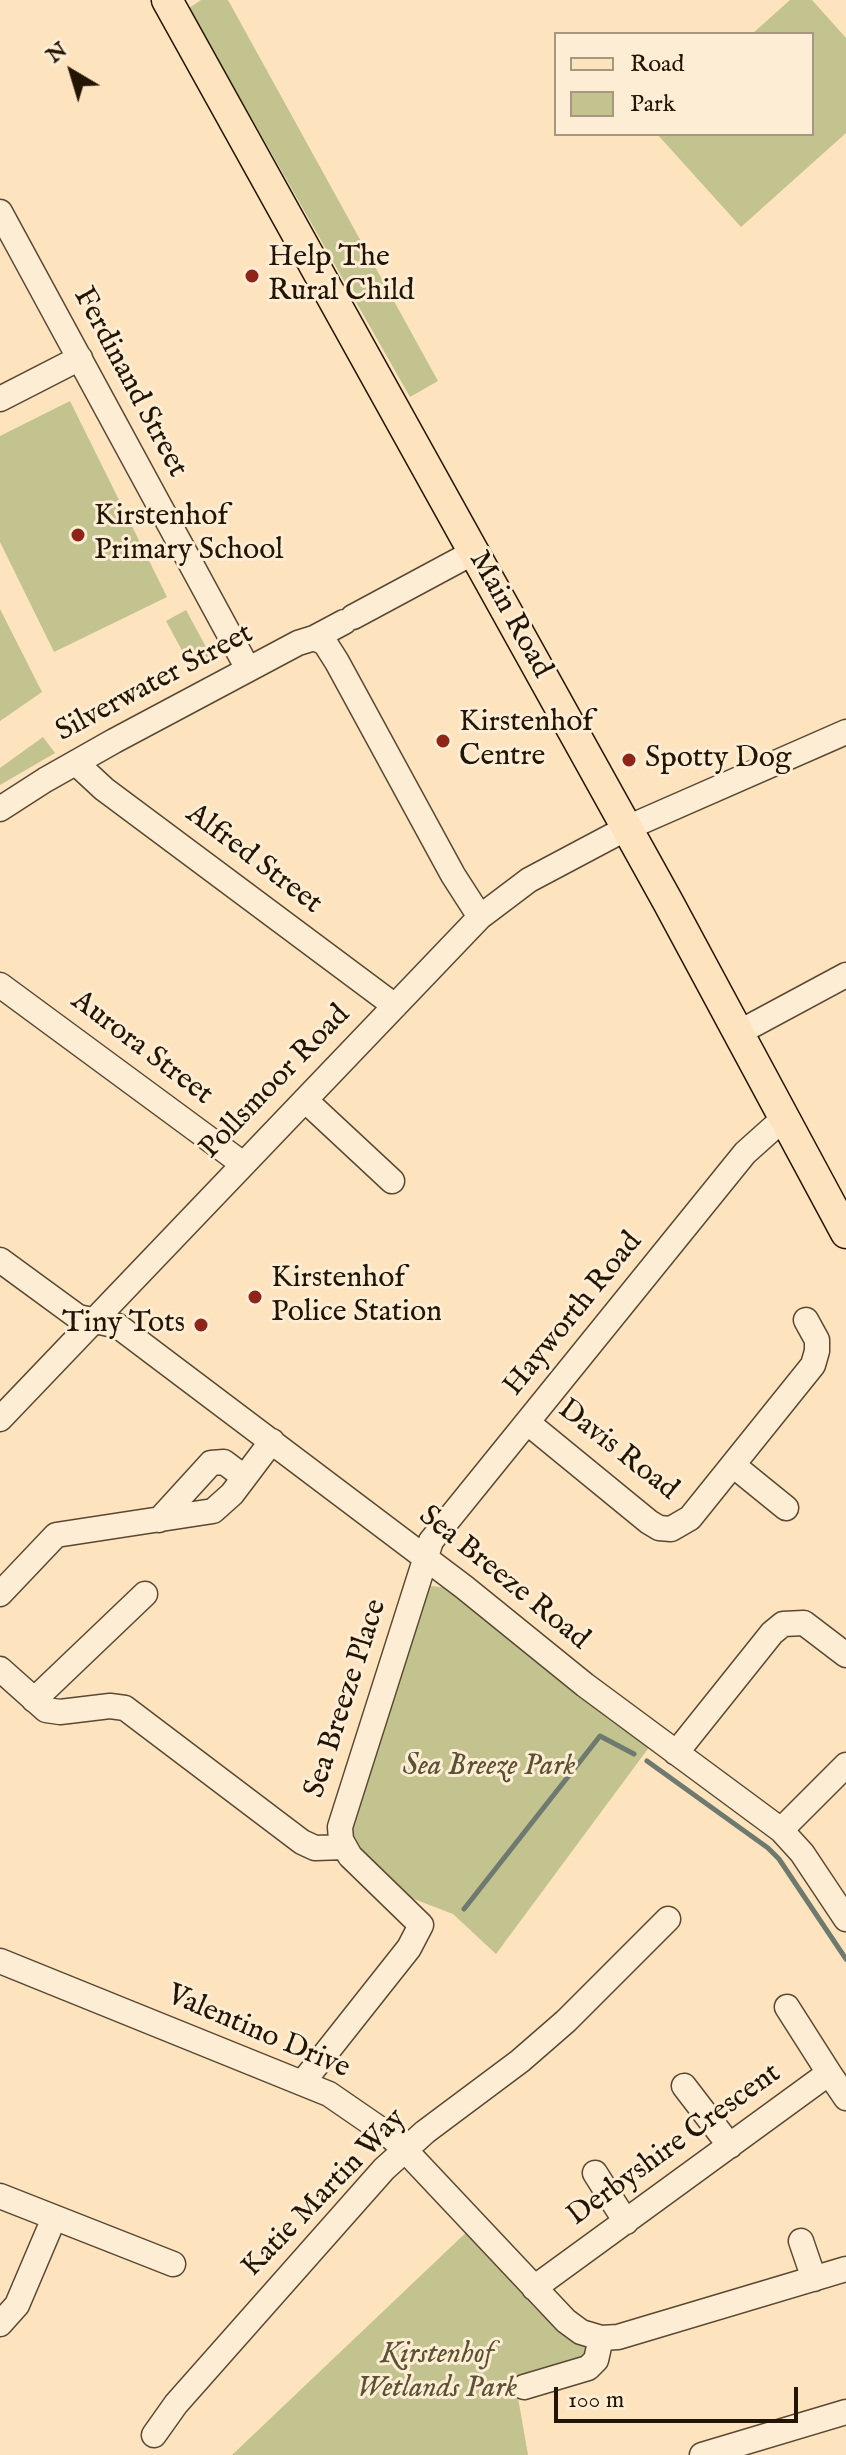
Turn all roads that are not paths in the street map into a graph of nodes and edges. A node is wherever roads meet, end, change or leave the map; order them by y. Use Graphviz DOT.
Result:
graph roads {
  1 [pos="167,0"];
  2 [pos="0,212"];
  3 [pos="80,358"];
  4 [pos="0,399"];
  5 [pos="474,552"];
  6 [pos="314,638"];
  7 [pos="248,669"];
  8 [pos="846,732"];
  9 [pos="76,763"];
  10 [pos="0,809"];
  11 [pos="627,828"];
  12 [pos="480,917"];
  13 [pos="846,975"];
  14 [pos="0,985"];
  15 [pos="395,1006"];
  16 [pos="738,1033"];
  17 [pos="305,1100"];
  18 [pos="783,1119"];
  19 [pos="243,1164"];
  20 [pos="392,1181"];
  21 [pos="846,1233"];
  22 [pos="0,1260"];
  23 [pos="806,1320"];
  24 [pos="92,1321"];
  25 [pos="0,1419"];
  26 [pos="528,1423"];
  27 [pos="272,1441"];
  28 [pos="733,1465"];
  29 [pos="244,1477"];
  30 [pos="786,1508"];
  31 [pos="159,1520"];
  32 [pos="425,1558"];
  33 [pos="4,1581"];
  34 [pos="145,1594"];
  35 [pos="846,1655"];
  36 [pos="0,1669"];
  37 [pos="34,1700"];
  38 [pos="676,1753"];
  39 [pos="846,1765"];
  40 [pos="781,1830"];
  41 [pos="345,1847"];
  42 [pos="668,1919"];
  43 [pos="846,1919"];
  44 [pos="0,1961"];
  45 [pos="787,2007"];
  46 [pos="829,2073"];
  47 [pos="303,2082"];
  48 [pos="684,2086"];
  49 [pos="846,2098"];
  50 [pos="730,2146"];
  51 [pos="404,2149"];
  52 [pos="595,2173"];
  53 [pos="0,2196"];
  54 [pos="54,2218"];
  55 [pos="626,2222"];
  56 [pos="801,2241"];
  57 [pos="173,2264"];
  58 [pos="846,2269"];
  59 [pos="814,2279"];
  60 [pos="534,2288"];
  61 [pos="0,2324"];
  62 [pos="601,2338"];
  63 [pos="524,2387"];
  64 [pos="846,2412"];
  65 [pos="154,2435"];
  66 [pos="702,2455"];
  1 -- 5 [label="main road, Main Road"];
  2 -- 3 [label="street, Ferdinand Street"];
  3 -- 4 [label="street"];
  3 -- 7 [label="street, Ferdinand Street"];
  5 -- 6 [label="street, Silverwater Street"];
  5 -- 11 [label="main road, Main Road"];
  6 -- 7 [label="street, Silverwater Street"];
  6 -- 12 [label="street"];
  7 -- 9 [label="street, Silverwater Street"];
  8 -- 11 [label="street, Pollsmoor Road"];
  9 -- 10 [label="street, Silverwater Street"];
  9 -- 15 [label="street, Alfred Street"];
  11 -- 12 [label="street, Pollsmoor Road"];
  11 -- 16 [label="main road, Main Road"];
  12 -- 15 [label="street, Pollsmoor Road"];
  13 -- 16 [label="street"];
  14 -- 19 [label="street, Aurora Street"];
  15 -- 17 [label="street, Pollsmoor Road"];
  16 -- 18 [label="main road, Main Road"];
  17 -- 19 [label="street, Pollsmoor Road"];
  17 -- 20 [label="street"];
  18 -- 21 [label="main road, Main Road"];
  18 -- 26 [label="street, Hayworth Road"];
  19 -- 24 [label="street, Pollsmoor Road"];
  22 -- 24 [label="street, Sea Breeze Road"];
  23 -- 28 [label="street, Davis Road"];
  24 -- 25 [label="street, Pollsmoor Road"];
  24 -- 27 [label="street, Sea Breeze Road"];
  26 -- 28 [label="street, Davis Road"];
  26 -- 32 [label="street, Hayworth Road"];
  27 -- 29 [label="street"];
  27 -- 32 [label="street, Sea Breeze Road"];
  28 -- 30 [label="street"];
  29 -- 31 [label="street"];
  29 -- 31 [label="street"];
  31 -- 33 [label="street"];
  32 -- 38 [label="street, Sea Breeze Road"];
  32 -- 41 [label="street, Sea Breeze Place"];
  34 -- 37 [label="street"];
  35 -- 38 [label="street"];
  36 -- 37 [label="street"];
  37 -- 41 [label="street"];
  38 -- 40 [label="street, Sea Breeze Road"];
  39 -- 40 [label="street"];
  40 -- 43 [label="street, Sea Breeze Road"];
  41 -- 47 [label="street"];
  42 -- 51 [label="street, Katie Martin Way"];
  44 -- 47 [label="street, Valentino Drive"];
  45 -- 46 [label="street"];
  46 -- 49 [label="street, Derbyshire Crescent"];
  46 -- 50 [label="street, Derbyshire Crescent"];
  47 -- 51 [label="street, Valentino Drive"];
  48 -- 50 [label="street"];
  50 -- 55 [label="street, Derbyshire Crescent"];
  51 -- 60 [label="street, Valentino Drive"];
  51 -- 65 [label="street, Katie Martin Way"];
  52 -- 55 [label="street"];
  53 -- 54 [label="street"];
  54 -- 57 [label="street"];
  54 -- 61 [label="street"];
  55 -- 60 [label="street, Derbyshire Crescent"];
  56 -- 59 [label="street"];
  58 -- 59 [label="street"];
  59 -- 62 [label="street"];
  60 -- 62 [label="street, Valentino Drive"];
  62 -- 63 [label="street"];
  64 -- 66 [label="street"];
}
